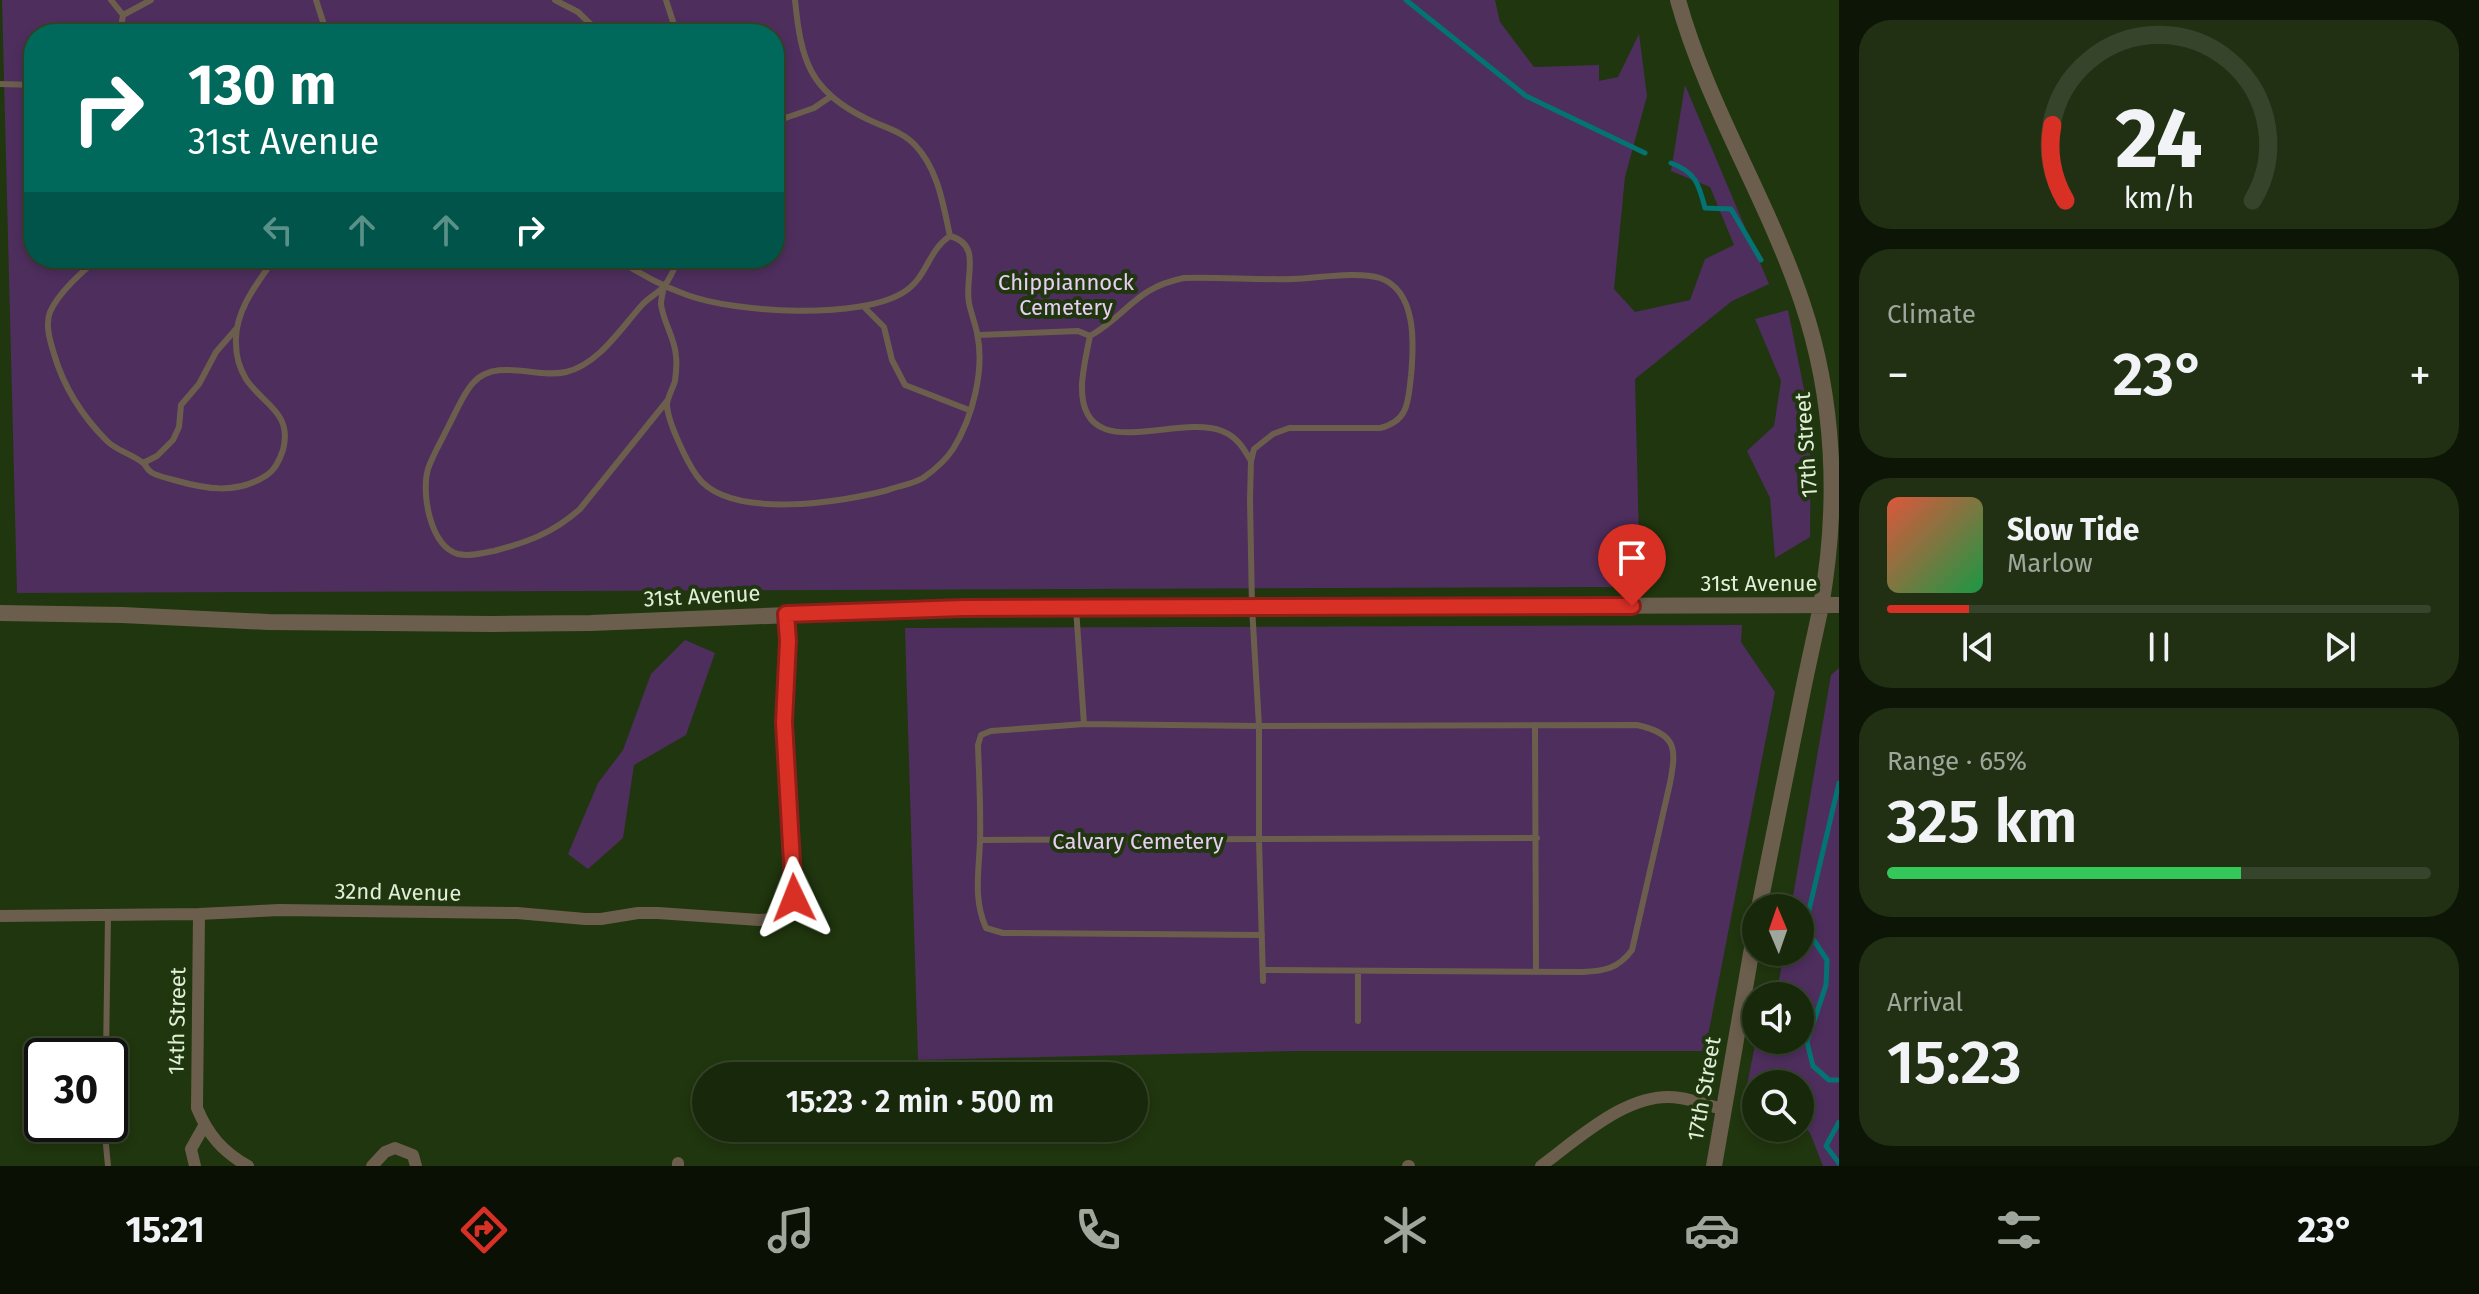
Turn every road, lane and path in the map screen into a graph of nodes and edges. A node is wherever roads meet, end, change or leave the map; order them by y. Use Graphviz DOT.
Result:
graph roads {
  1 [pos="111,0"];
  2 [pos="151,0"];
  3 [pos="316,0"];
  4 [pos="555,0"];
  5 [pos="666,0"];
  6 [pos="795,0"];
  7 [pos="1678,0"];
  8 [pos="123,15"];
  9 [pos="122,24"];
  10 [pos="324,24"];
  11 [pos="591,24"];
  12 [pos="674,24"];
  13 [pos="0,84"];
  14 [pos="24,85"];
  15 [pos="830,97"];
  16 [pos="784,118"];
  17 [pos="950,236"];
  18 [pos="88,268"];
  19 [pos="267,268"];
  20 [pos="633,268"];
  21 [pos="674,268"];
  22 [pos="664,286"];
  23 [pos="864,307"];
  24 [pos="236,329"];
  25 [pos="978,335"];
  26 [pos="1090,336"];
  27 [pos="667,401"];
  28 [pos="969,410"];
  29 [pos="1251,461"];
  30 [pos="143,463"];
  31 [pos="1822,604"];
  32 [pos="1839,605"];
  33 [pos="1252,607"];
  34 [pos="1076,608"];
  35 [pos="0,613"];
  36 [pos="786,614"];
  37 [pos="1084,724"];
  38 [pos="1535,725"];
  39 [pos="1259,726"];
  40 [pos="1537,838"];
  41 [pos="980,840"];
  42 [pos="1259,840"];
  43 [pos="1762,894"];
  44 [pos="199,914"];
  45 [pos="0,916"];
  46 [pos="108,916"];
  47 [pos="1262,935"];
  48 [pos="1749,966"];
  49 [pos="1263,970"];
  50 [pos="1536,971"];
  51 [pos="1358,972"];
  52 [pos="1263,981"];
  53 [pos="1358,1021"];
  54 [pos="106,1038"];
  55 [pos="1723,1109"];
  56 [pos="204,1126"];
  57 [pos="105,1142"];
  58 [pos="239,1164"];
  59 [pos="108,1166"];
  60 [pos="195,1166"];
  61 [pos="372,1166"];
  62 [pos="416,1166"];
  63 [pos="1541,1166"];
  64 [pos="1714,1166"];
  1 -- 8 [label="lane"];
  2 -- 8 [label="lane"];
  3 -- 10 [label="lane"];
  4 -- 11 [label="lane"];
  5 -- 12 [label="lane"];
  6 -- 15 [label="lane"];
  7 -- 31 [label="street, 17th Street"];
  8 -- 9 [label="lane"];
  13 -- 14 [label="lane"];
  15 -- 16 [label="lane"];
  15 -- 17 [label="lane"];
  17 -- 23 [label="lane"];
  17 -- 25 [label="lane"];
  18 -- 30 [label="lane"];
  19 -- 24 [label="lane"];
  20 -- 22 [label="lane"];
  21 -- 22 [label="lane"];
  22 -- 23 [label="lane"];
  22 -- 27 [label="lane"];
  22 -- 27 [label="lane"];
  23 -- 28 [label="lane"];
  24 -- 30 [label="lane"];
  24 -- 30 [label="lane"];
  25 -- 26 [label="lane"];
  25 -- 28 [label="lane"];
  26 -- 29 [label="lane"];
  26 -- 29 [label="lane"];
  27 -- 28 [label="lane"];
  29 -- 33 [label="lane"];
  31 -- 32 [label="street, 31st Avenue"];
  31 -- 33 [label="street, 31st Avenue"];
  31 -- 43 [label="street, 17th Street"];
  33 -- 34 [label="street, 31st Avenue"];
  33 -- 39 [label="lane"];
  34 -- 36 [label="street, 31st Avenue"];
  34 -- 37 [label="lane"];
  35 -- 36 [label="street, 31st Avenue"];
  36 -- 44 [label="street, 32nd Avenue"];
  37 -- 39 [label="lane"];
  37 -- 41 [label="lane"];
  38 -- 39 [label="lane"];
  38 -- 40 [label="lane"];
  38 -- 50 [label="lane"];
  39 -- 42 [label="lane"];
  40 -- 42 [label="lane"];
  40 -- 50 [label="lane"];
  41 -- 42 [label="lane"];
  41 -- 47 [label="lane"];
  42 -- 47 [label="lane"];
  44 -- 46 [label="street, 32nd Avenue"];
  44 -- 56 [label="street, 14th Street"];
  45 -- 46 [label="street, 32nd Avenue"];
  46 -- 54 [label="lane"];
  47 -- 49 [label="lane"];
  48 -- 55 [label="street, 17th Street"];
  49 -- 51 [label="lane"];
  49 -- 52 [label="lane"];
  50 -- 51 [label="lane"];
  51 -- 53 [label="lane"];
  55 -- 63 [label="street"];
  55 -- 64 [label="street, 17th Street"];
  56 -- 58 [label="street"];
  56 -- 60 [label="street, 14th Street"];
  57 -- 59 [label="lane"];
  61 -- 62 [label="street"];
}
